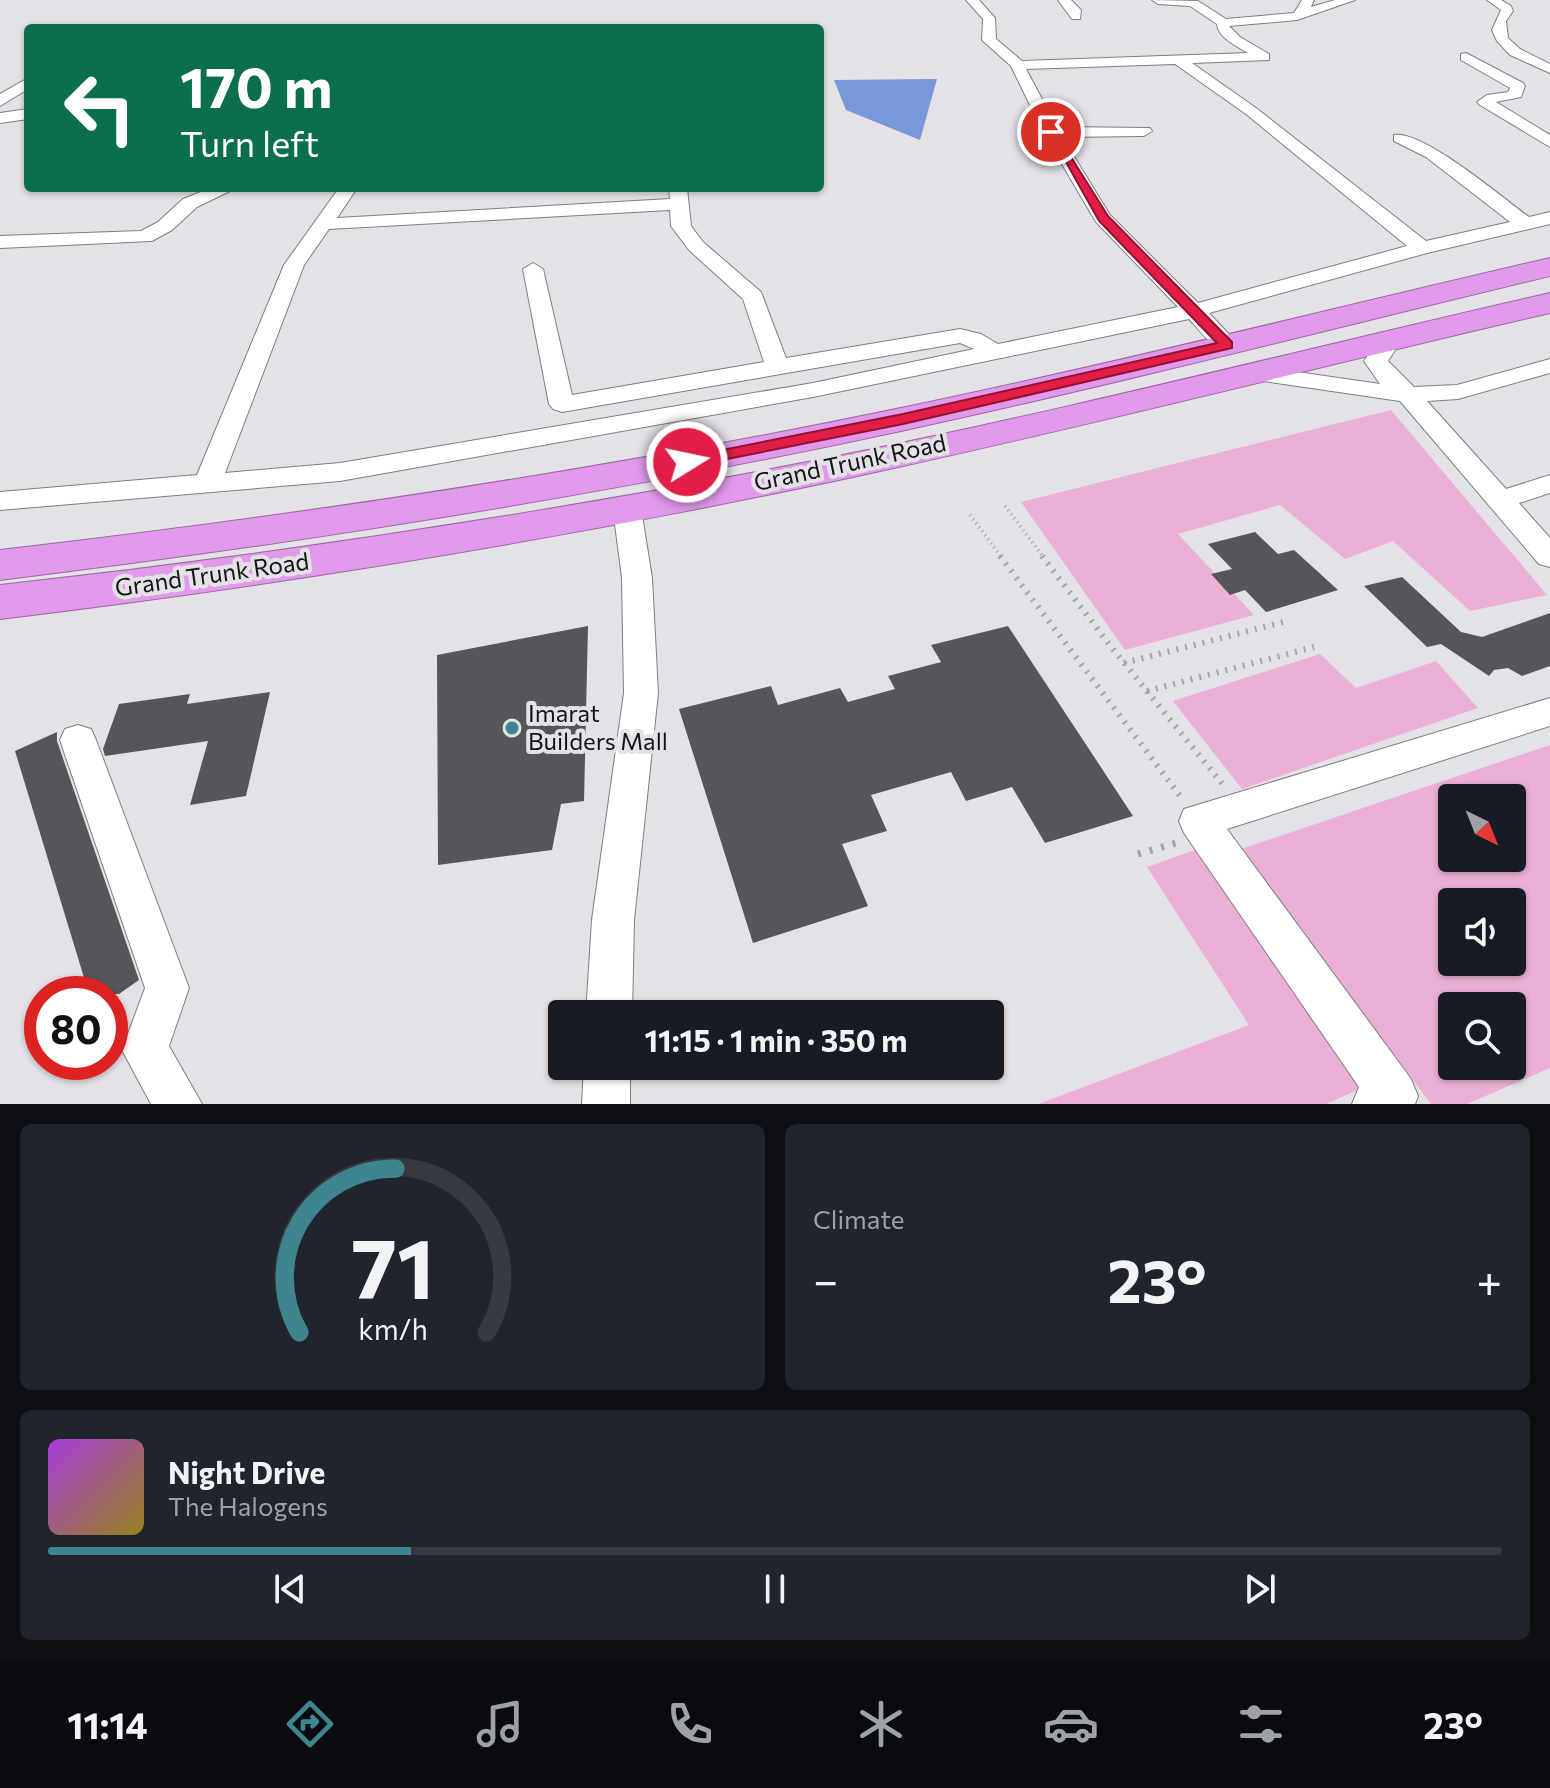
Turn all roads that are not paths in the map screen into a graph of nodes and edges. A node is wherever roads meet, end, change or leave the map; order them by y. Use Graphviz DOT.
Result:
graph roads {
  1 [pos="972,0"];
  2 [pos="1064,0"];
  3 [pos="1158,0"];
  4 [pos="1349,0"];
  5 [pos="1493,0"];
  6 [pos="1305,7"];
  7 [pos="1076,16"];
  8 [pos="1223,23"];
  9 [pos="1466,57"];
  10 [pos="1178,60"];
  11 [pos="1018,65"];
  12 [pos="1550,69"];
  13 [pos="24,85"];
  14 [pos="0,101"];
  15 [pos="24,115"];
  16 [pos="0,118"];
  17 [pos="1144,131"];
  18 [pos="1051,132"];
  19 [pos="1400,138"];
  20 [pos="1550,142"];
  21 [pos="217,192"];
  22 [pos="345,192"];
  23 [pos="589,192"];
  24 [pos="678,196"];
  25 [pos="587,210"];
  26 [pos="1550,218"];
  27 [pos="1524,223"];
  28 [pos="324,224"];
  29 [pos="0,242"];
  30 [pos="1422,248"];
  31 [pos="533,269"];
  32 [pos="1548,277"];
  33 [pos="1193,311"];
  34 [pos="1391,339"];
  35 [pos="994,352"];
  36 [pos="1238,358"];
  37 [pos="1550,366"];
  38 [pos="778,368"];
  39 [pos="1408,395"];
  40 [pos="207,484"];
  41 [pos="1550,484"];
  42 [pos="1500,500"];
  43 [pos="0,501"];
  44 [pos="627,509"];
  45 [pos="1550,557"];
  46 [pos="0,565"];
  47 [pos="0,602"];
  48 [pos="1550,712"];
  49 [pos="78,740"];
  50 [pos="610,1000"];
  51 [pos="607,1080"];
  52 [pos="178,1104"];
  53 [pos="606,1104"];
  54 [pos="1376,1104"];
  1 -- 11 [label="street"];
  2 -- 7 [label="street"];
  3 -- 8 [label="street"];
  4 -- 6 [label="street"];
  5 -- 12 [label="street"];
  6 -- 8 [label="street"];
  8 -- 10 [label="street"];
  9 -- 20 [label="street"];
  10 -- 11 [label="street"];
  10 -- 30 [label="street"];
  11 -- 18 [label="street"];
  13 -- 14 [label="street"];
  15 -- 16 [label="street"];
  17 -- 18 [label="street"];
  18 -- 33 [label="street"];
  19 -- 27 [label="street"];
  21 -- 29 [label="street"];
  22 -- 28 [label="street"];
  23 -- 25 [label="street"];
  24 -- 25 [label="street"];
  24 -- 38 [label="street"];
  25 -- 28 [label="street"];
  26 -- 27 [label="street"];
  27 -- 30 [label="street"];
  28 -- 40 [label="street"];
  30 -- 33 [label="street"];
  31 -- 38 [label="street"];
  32 -- 34 [label="highway, Grand Trunk Road"];
  32 -- 36 [label="highway, Grand Trunk Road"];
  33 -- 35 [label="street"];
  33 -- 36 [label="street"];
  34 -- 36 [label="highway, Grand Trunk Road"];
  34 -- 39 [label="street"];
  35 -- 38 [label="street"];
  35 -- 40 [label="street"];
  36 -- 39 [label="street"];
  36 -- 44 [label="highway, Grand Trunk Road"];
  36 -- 46 [label="highway, Grand Trunk Road"];
  37 -- 39 [label="street"];
  39 -- 42 [label="street"];
  40 -- 43 [label="street"];
  41 -- 42 [label="street"];
  42 -- 45 [label="street"];
  44 -- 47 [label="highway, Grand Trunk Road"];
  44 -- 50 [label="street"];
  48 -- 54 [label="street"];
  49 -- 52 [label="street"];
  51 -- 53 [label="street"];
}
